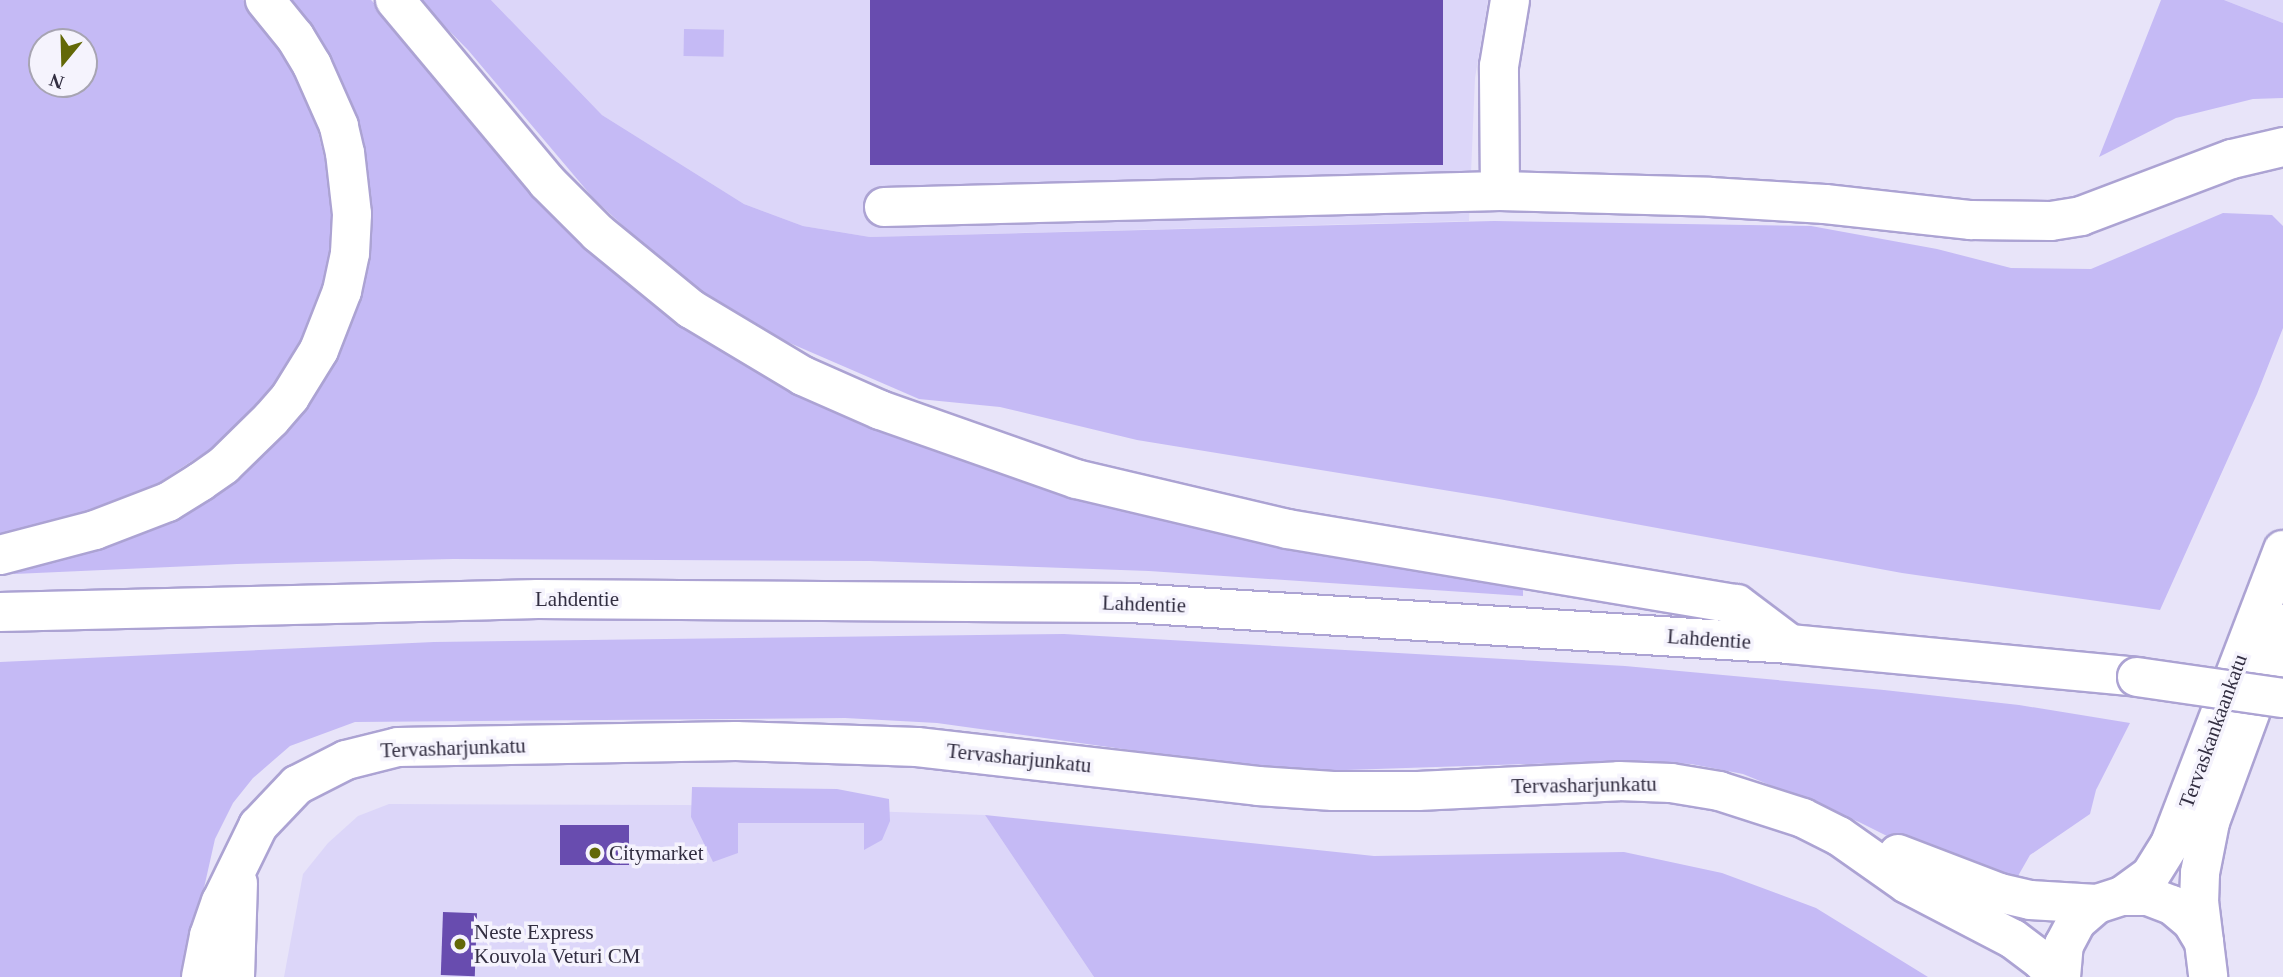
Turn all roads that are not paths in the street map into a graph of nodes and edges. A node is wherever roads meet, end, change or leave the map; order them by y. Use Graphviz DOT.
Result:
graph roads {
  1 [pos="265,0"];
  2 [pos="395,0"];
  3 [pos="1510,0"];
  4 [pos="2283,147"];
  5 [pos="2232,159"];
  6 [pos="2283,160"];
  7 [pos="1500,191"];
  8 [pos="884,207"];
  9 [pos="2283,550"];
  10 [pos="0,555"];
  11 [pos="0,612"];
  12 [pos="2283,624"];
  13 [pos="1790,644"];
  14 [pos="2283,698"];
  15 [pos="1839,836"];
  16 [pos="238,864"];
  17 [pos="2110,900"];
  18 [pos="2206,960"];
  19 [pos="201,977"];
  20 [pos="234,977"];
  21 [pos="2058,977"];
  1 -- 10 [label="main road"];
  2 -- 13 [label="main road"];
  3 -- 7 [label="main road"];
  4 -- 5 [label="main road"];
  5 -- 6 [label="main road"];
  5 -- 7 [label="main road"];
  7 -- 8 [label="main road"];
  9 -- 17 [label="main road, Tervaskankaankatu"];
  11 -- 13 [label="main road, Lahdentie"];
  12 -- 18 [label="main road, Tervaskankaankatu"];
  13 -- 14 [label="main road, Lahdentie, bridge"];
  15 -- 16 [label="main road, Tervasharjunkatu"];
  15 -- 17 [label="main road, Tervasharjunkatu"];
  15 -- 21 [label="main road, Tervasharjunkatu"];
  16 -- 19 [label="main road, Tervasharjunkatu"];
  16 -- 20 [label="main road, Tervasharjunkatu"];
  17 -- 18 [label="main road, Tervasharjunkatu"];
  17 -- 21 [label="main road, Tervaskankaankatu"];
}
